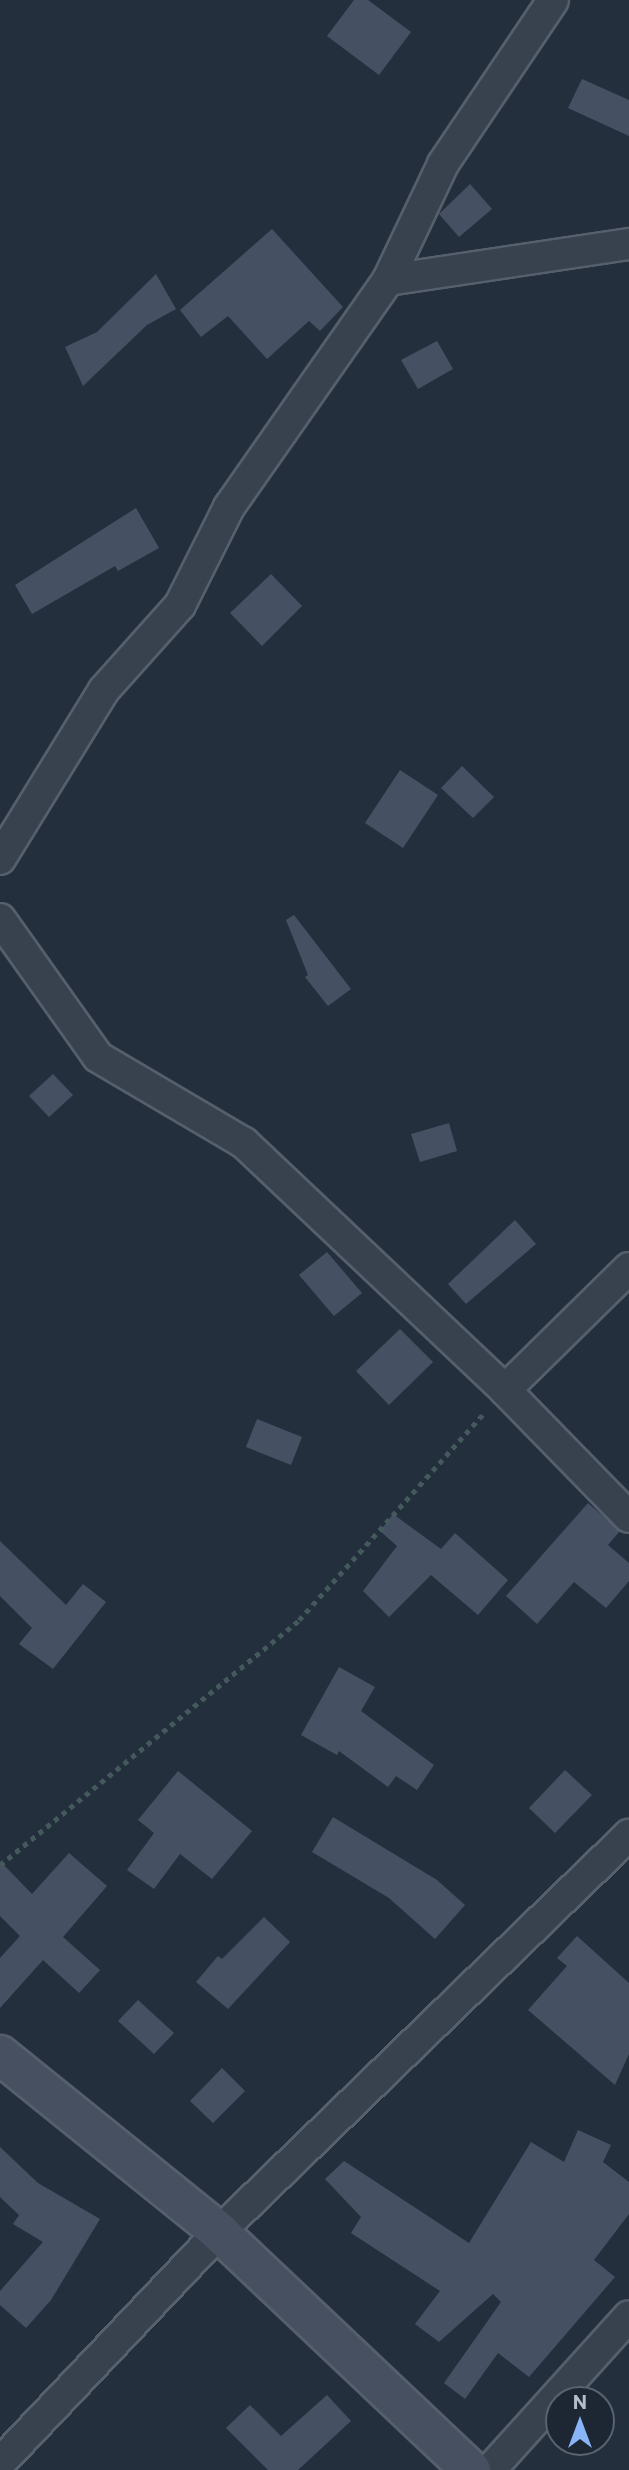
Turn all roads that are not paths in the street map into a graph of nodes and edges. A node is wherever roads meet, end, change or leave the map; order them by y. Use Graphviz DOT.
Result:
graph roads {
  1 [pos="553,0"];
  2 [pos="629,244"];
  3 [pos="388,279"];
  4 [pos="0,859"];
  5 [pos="0,919"];
  6 [pos="629,1268"];
  7 [pos="505,1390"];
  8 [pos="629,1517"];
  9 [pos="629,1836"];
  10 [pos="0,2055"];
  11 [pos="219,2232"];
  12 [pos="629,2316"];
  13 [pos="0,2463"];
  14 [pos="471,2470"];
  15 [pos="490,2470"];
  1 -- 3 [label="street"];
  2 -- 3 [label="street"];
  3 -- 4 [label="street"];
  5 -- 7 [label="street"];
  6 -- 7 [label="street"];
  7 -- 8 [label="street"];
  9 -- 11 [label="street"];
  10 -- 11 [label="main road"];
  11 -- 13 [label="street"];
  11 -- 14 [label="main road"];
  12 -- 15 [label="street"];
}
